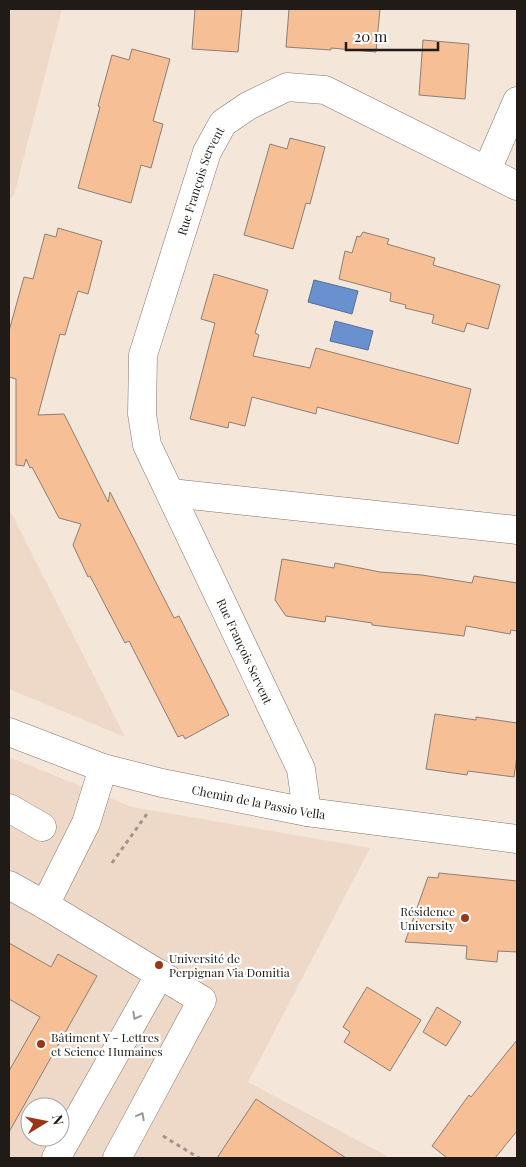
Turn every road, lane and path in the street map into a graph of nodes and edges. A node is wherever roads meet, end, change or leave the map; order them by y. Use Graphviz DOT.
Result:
graph roads {
  1 [pos="517,101"];
  2 [pos="488,170"];
  3 [pos="517,186"];
  4 [pos="171,493"];
  5 [pos="517,530"];
  6 [pos="9,732"];
  7 [pos="103,768"];
  8 [pos="162,783"];
  9 [pos="9,808"];
  10 [pos="307,812"];
  11 [pos="42,827"];
  12 [pos="517,839"];
  13 [pos="112,863"];
  14 [pos="9,885"];
  15 [pos="45,905"];
  16 [pos="160,974"];
  17 [pos="138,1121"];
  18 [pos="56,1158"];
  19 [pos="117,1158"];
  20 [pos="199,1158"];
  1 -- 2 [label="street"];
  2 -- 3 [label="street, Rue François Servent"];
  2 -- 4 [label="street, Rue François Servent"];
  4 -- 5 [label="street"];
  4 -- 10 [label="street, Rue François Servent"];
  6 -- 7 [label="street, Chemin de la Passio Vella"];
  7 -- 8 [label="street, Chemin de la Passio Vella"];
  7 -- 15 [label="street"];
  8 -- 10 [label="street, Chemin de la Passio Vella"];
  8 -- 13 [label="path"];
  9 -- 11 [label="street"];
  10 -- 12 [label="street, Chemin de la Passio Vella"];
  14 -- 15 [label="street"];
  15 -- 16 [label="street"];
  17 -- 16 [label="street, one-way"];
  16 -- 18 [label="street, one-way"];
  17 -- 19 [label="street"];
  17 -- 20 [label="path"];
}
